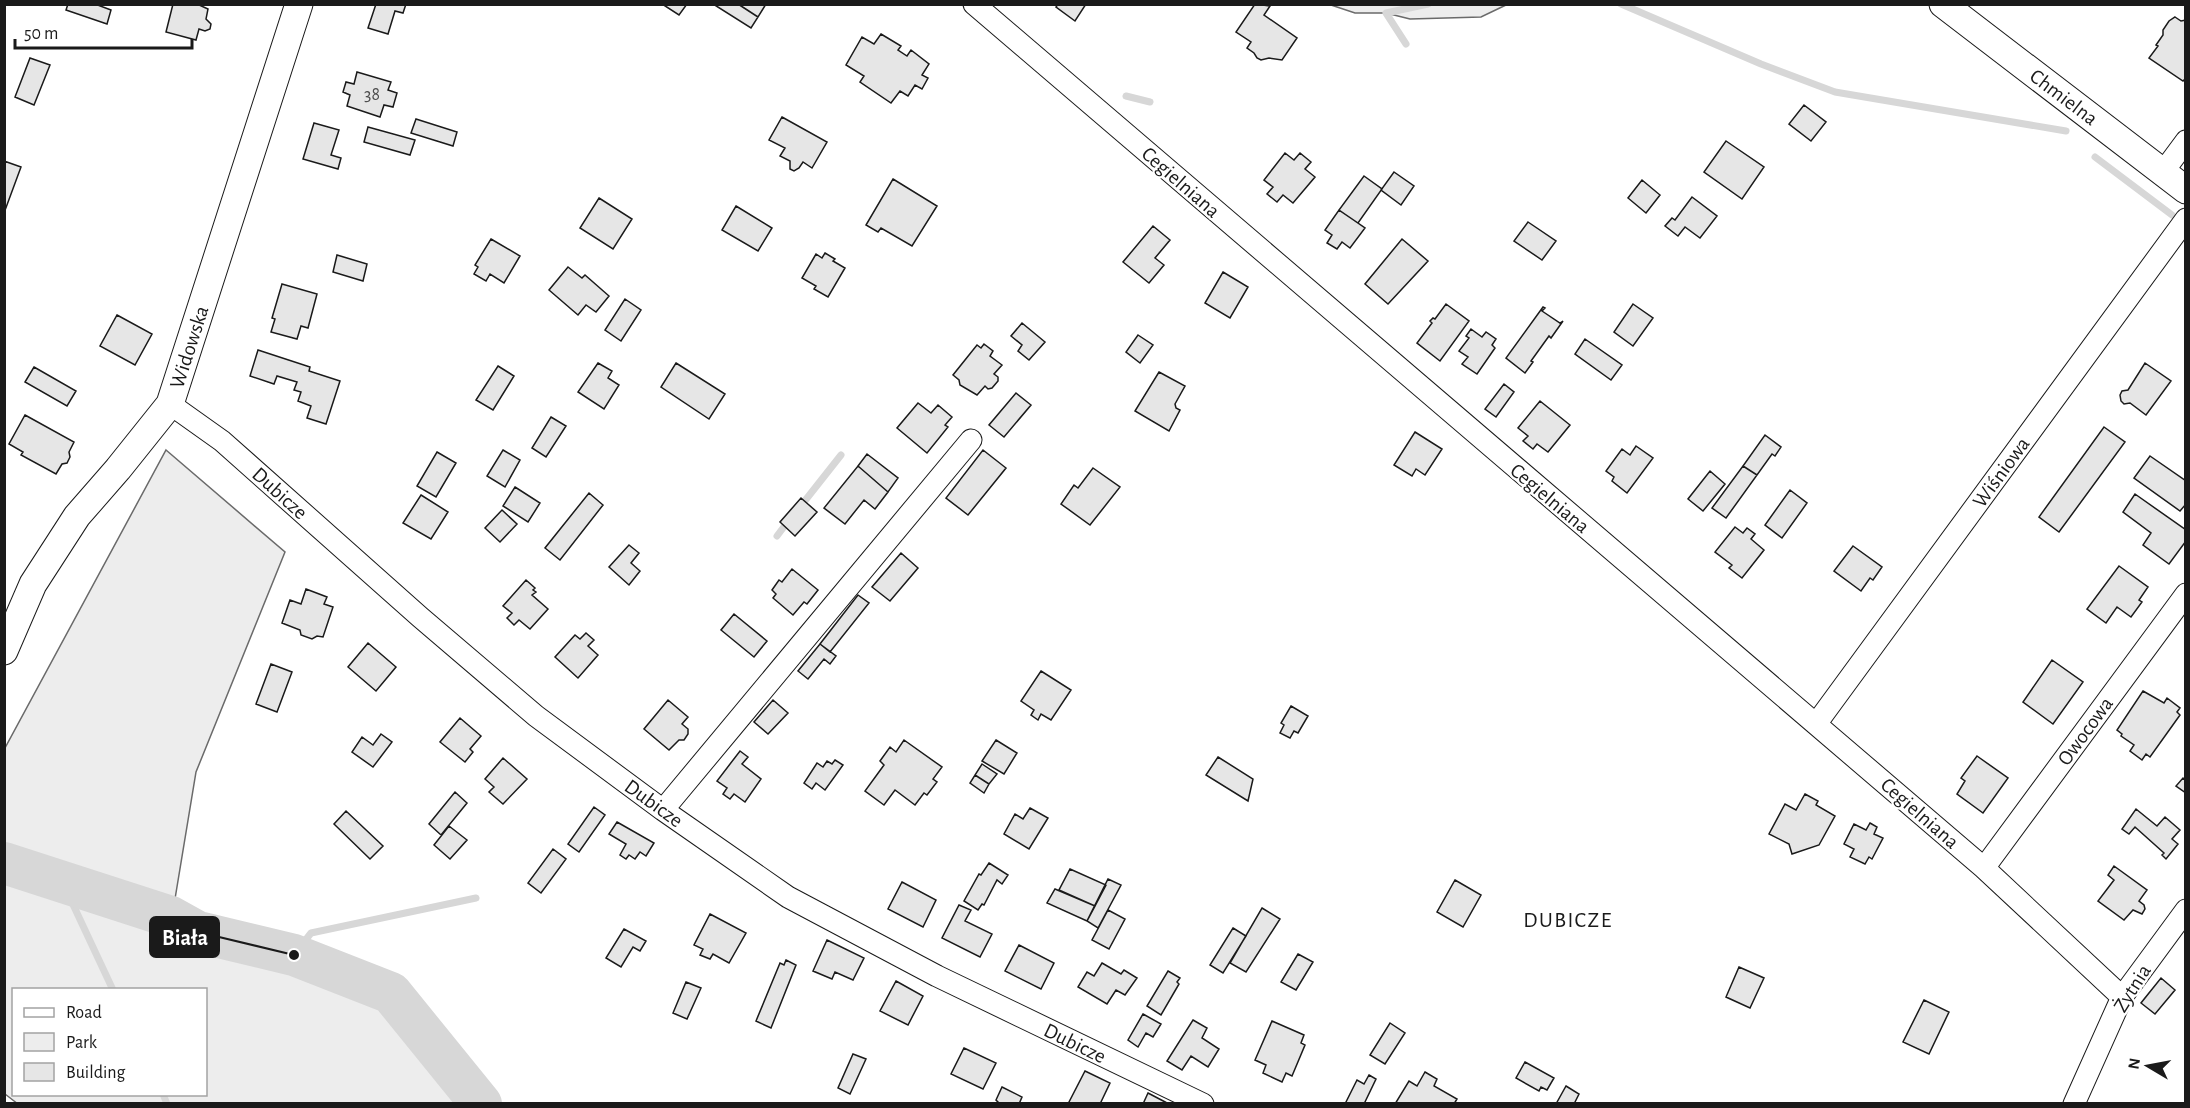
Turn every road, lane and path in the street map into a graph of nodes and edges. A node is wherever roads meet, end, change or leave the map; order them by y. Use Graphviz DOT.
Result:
graph roads {
  1 [pos="299,4"];
  2 [pos="974,4"];
  3 [pos="1943,4"];
  4 [pos="2186,141"];
  5 [pos="2163,172"];
  6 [pos="2186,190"];
  7 [pos="2186,219"];
  8 [pos="170,404"];
  9 [pos="971,440"];
  10 [pos="2186,594"];
  11 [pos="4,651"];
  12 [pos="1816,724"];
  13 [pos="663,810"];
  14 [pos="1984,868"];
  15 [pos="2186,910"];
  16 [pos="2122,997"];
  17 [pos="1203,1104"];
  18 [pos="2073,1104"];
  1 -- 8 [label="street, Widowska"];
  2 -- 12 [label="street, Cegielniana"];
  3 -- 5 [label="street, Chmielna"];
  4 -- 5 [label="street"];
  5 -- 6 [label="street, Chmielna"];
  7 -- 12 [label="street, Wiśniowa"];
  8 -- 11 [label="street, Widowska"];
  8 -- 13 [label="street, Dubicze"];
  9 -- 13 [label="street"];
  10 -- 14 [label="street, Owocowa"];
  12 -- 14 [label="street, Cegielniana"];
  13 -- 17 [label="street, Dubicze"];
  14 -- 16 [label="street, Cegielniana"];
  15 -- 16 [label="street, Żytnia"];
  16 -- 18 [label="street, Żytnia"];
}
